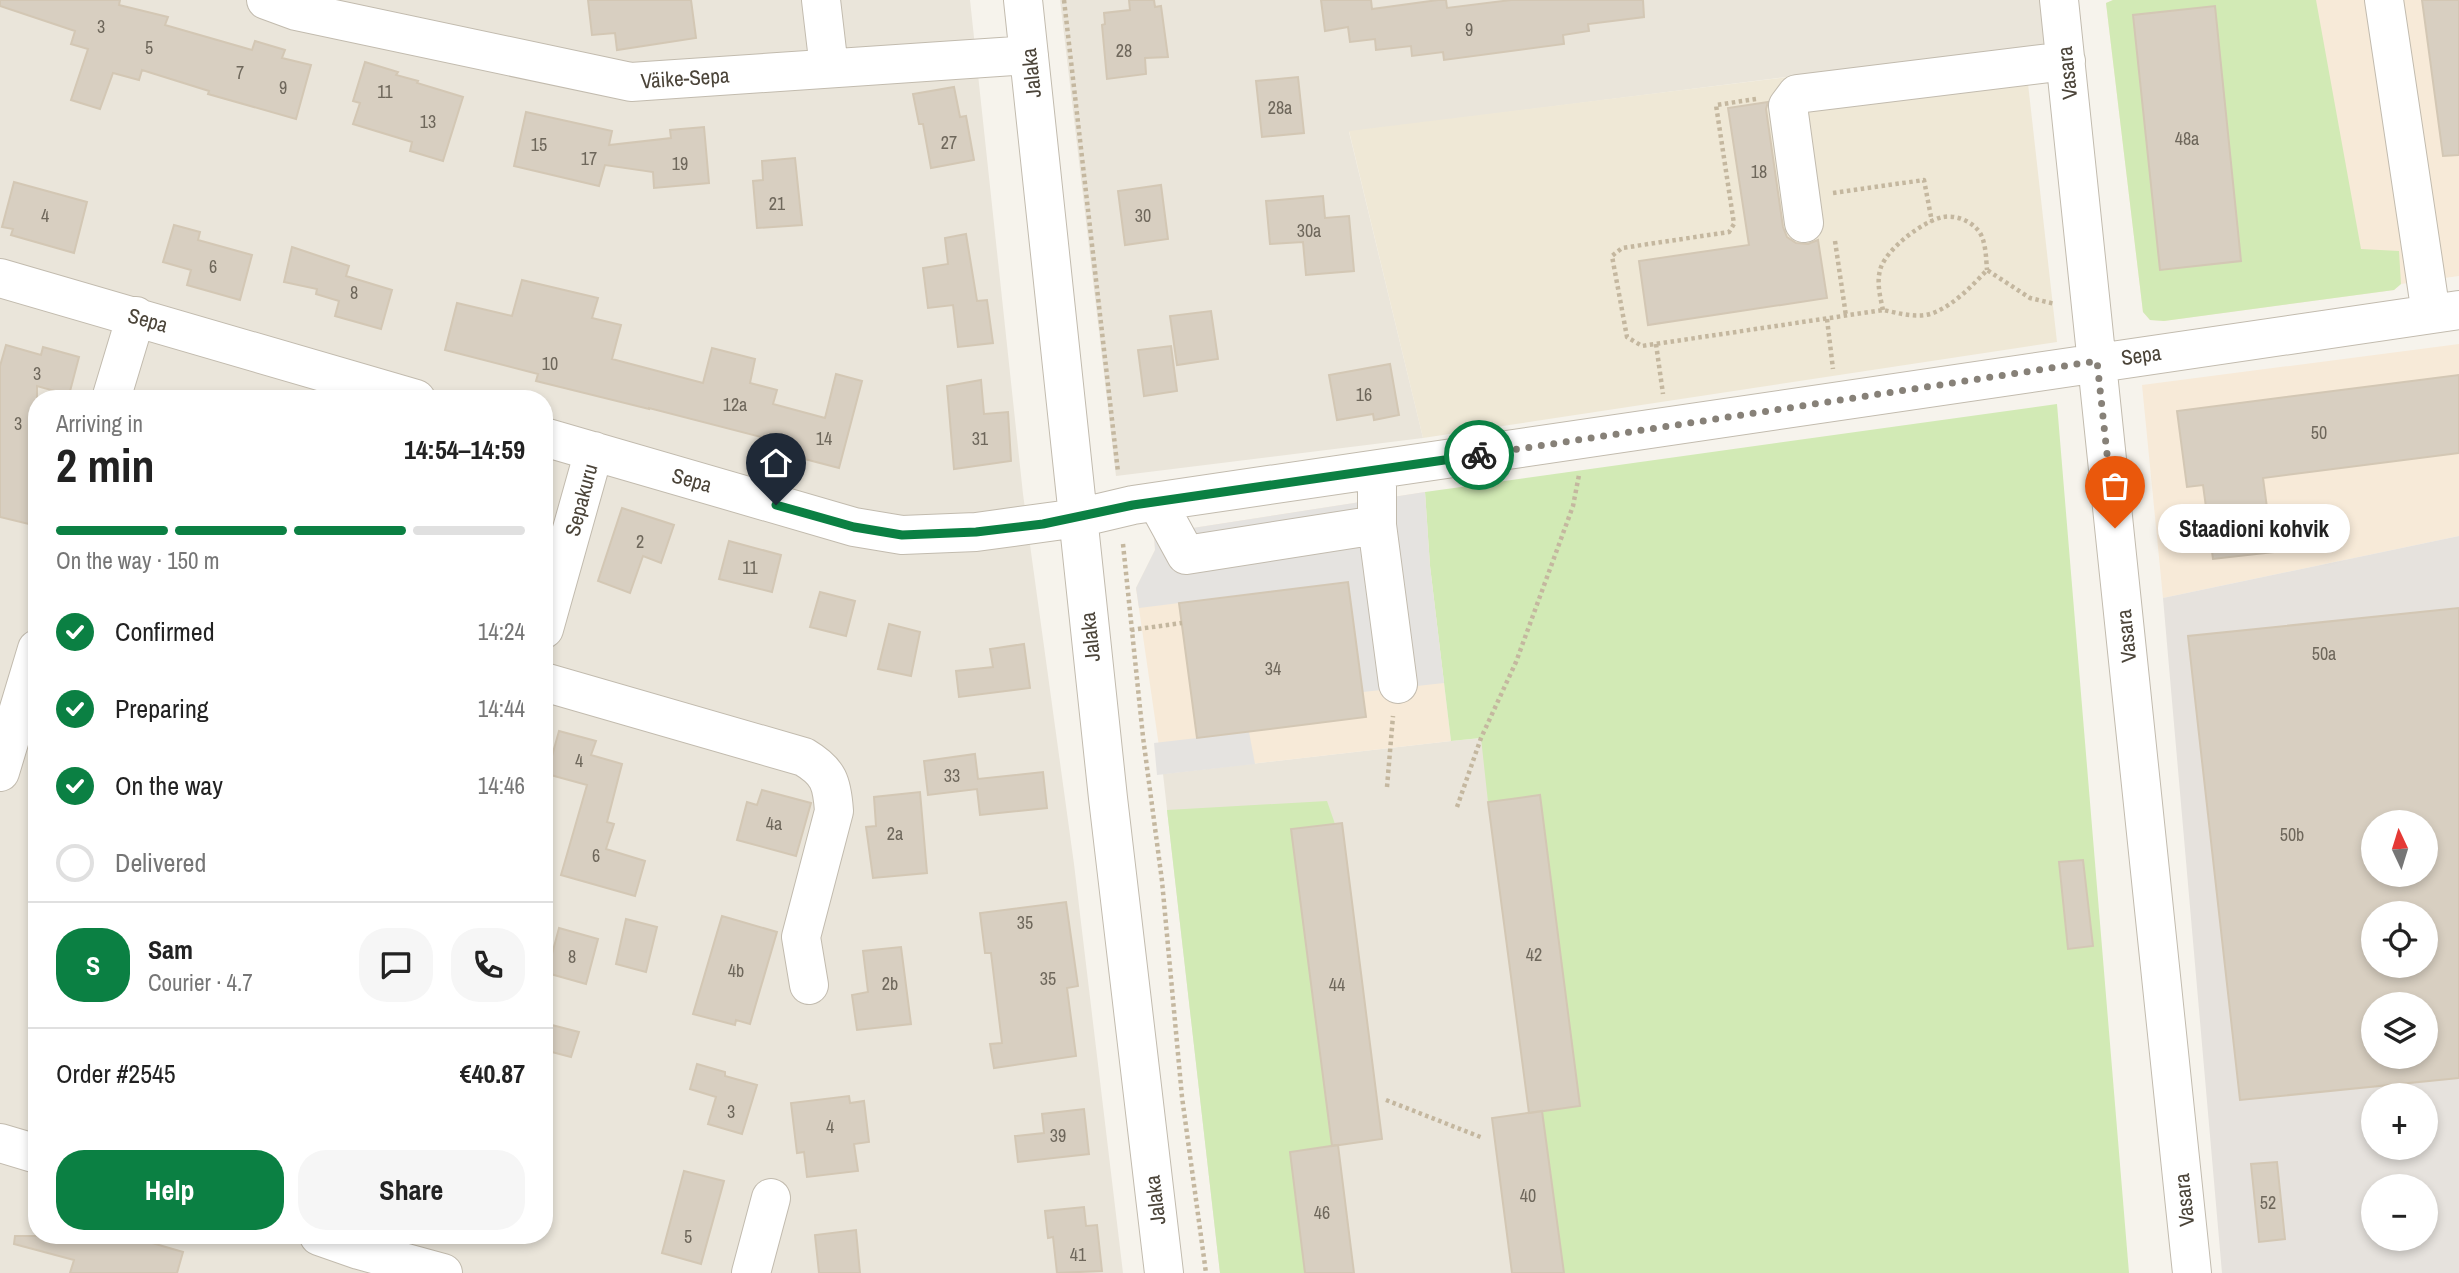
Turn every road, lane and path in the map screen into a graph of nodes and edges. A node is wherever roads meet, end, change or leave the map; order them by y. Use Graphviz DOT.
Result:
graph roads {
  1 [pos="266,0"];
  2 [pos="821,0"];
  3 [pos="1023,0"];
  4 [pos="1064,0"];
  5 [pos="2059,0"];
  6 [pos="2384,0"];
  7 [pos="1029,55"];
  8 [pos="2066,61"];
  9 [pos="830,68"];
  10 [pos="1797,94"];
  11 [pos="1829,194"];
  12 [pos="1932,222"];
  13 [pos="1804,223"];
  14 [pos="1987,270"];
  15 [pos="0,278"];
  16 [pos="2056,304"];
  17 [pos="1883,310"];
  18 [pos="2445,312"];
  19 [pos="136,316"];
  20 [pos="1826,319"];
  21 [pos="2097,361"];
  22 [pos="1834,376"];
  23 [pos="114,390"];
  24 [pos="386,390"];
  25 [pos="553,440"];
  26 [pos="594,452"];
  27 [pos="1582,464"];
  28 [pos="1377,470"];
  29 [pos="1139,504"];
  30 [pos="1078,518"];
  31 [pos="1377,525"];
  32 [pos="553,597"];
  33 [pos="1182,623"];
  34 [pos="1131,630"];
  35 [pos="28,679"];
  36 [pos="1398,684"];
  37 [pos="553,685"];
  38 [pos="0,772"];
  39 [pos="1387,787"];
  40 [pos="1457,807"];
  41 [pos="809,985"];
  42 [pos="1385,1100"];
  43 [pos="1483,1138"];
  44 [pos="0,1143"];
  45 [pos="28,1151"];
  46 [pos="771,1198"];
  47 [pos="330,1244"];
  48 [pos="425,1257"];
  49 [pos="356,1262"];
  50 [pos="751,1273"];
  51 [pos="1164,1273"];
  52 [pos="1206,1273"];
  53 [pos="2192,1273"];
  1 -- 9 [label="street, Väike-Sepa"];
  2 -- 9 [label="street"];
  3 -- 7 [label="street, Jalaka"];
  4 -- 29 [label="path"];
  5 -- 8 [label="street, Vasara"];
  6 -- 18 [label="street"];
  7 -- 9 [label="street, Väike-Sepa"];
  7 -- 30 [label="street, Jalaka"];
  8 -- 10 [label="street"];
  8 -- 21 [label="street, Vasara"];
  10 -- 13 [label="street"];
  10 -- 20 [label="path"];
  11 -- 12 [label="path"];
  12 -- 14 [label="path"];
  12 -- 17 [label="path"];
  14 -- 16 [label="path"];
  14 -- 17 [label="path"];
  15 -- 19 [label="street, Sepa"];
  17 -- 20 [label="path"];
  18 -- 21 [label="street, Sepa"];
  19 -- 23 [label="street"];
  19 -- 24 [label="street, Sepa"];
  20 -- 22 [label="path"];
  21 -- 28 [label="street, Sepa"];
  21 -- 53 [label="street, Vasara"];
  25 -- 26 [label="street, Sepa"];
  26 -- 30 [label="street, Sepa"];
  26 -- 32 [label="street, Sepakuru"];
  27 -- 40 [label="path"];
  28 -- 29 [label="street, Sepa"];
  28 -- 31 [label="street"];
  29 -- 30 [label="street, Sepa"];
  29 -- 31 [label="street"];
  29 -- 34 [label="path"];
  30 -- 51 [label="street, Jalaka"];
  31 -- 36 [label="street"];
  33 -- 34 [label="path"];
  34 -- 52 [label="path"];
  35 -- 38 [label="street"];
  36 -- 39 [label="path"];
  37 -- 41 [label="street"];
  42 -- 43 [label="path"];
  44 -- 45 [label="street"];
  46 -- 50 [label="street"];
  47 -- 49 [label="street"];
  48 -- 49 [label="street"];
}
